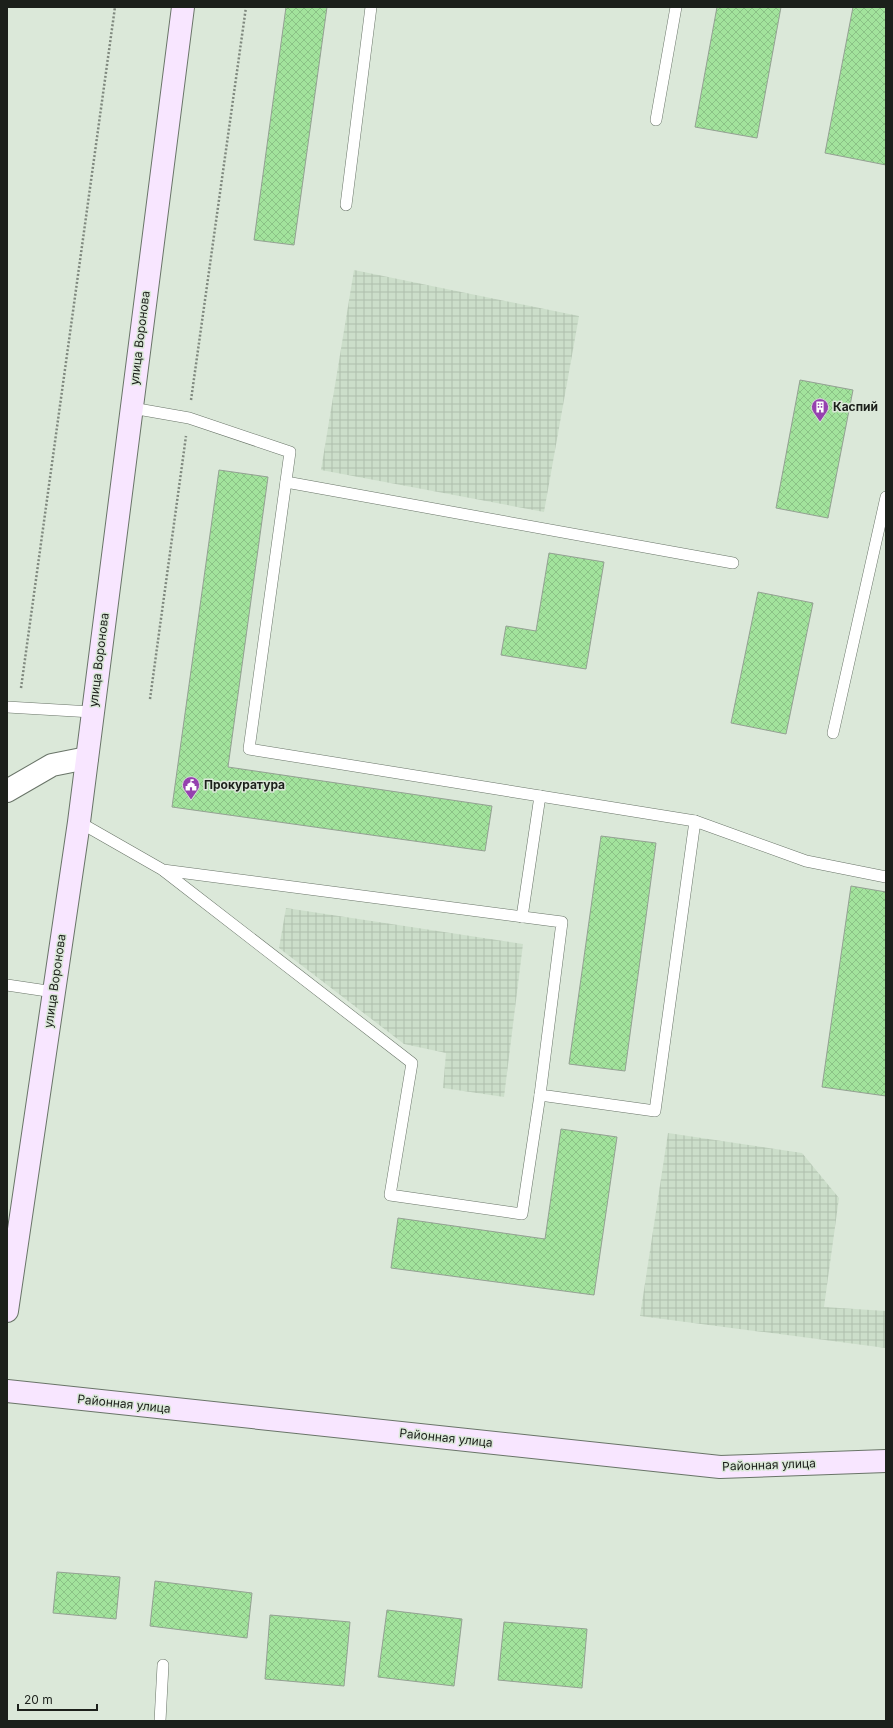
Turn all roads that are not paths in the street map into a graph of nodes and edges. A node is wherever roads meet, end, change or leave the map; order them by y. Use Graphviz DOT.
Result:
graph roads {
  1 [pos="183,7"];
  2 [pos="371,7"];
  3 [pos="676,7"];
  4 [pos="656,120"];
  5 [pos="346,205"];
  6 [pos="132,408"];
  7 [pos="286,482"];
  8 [pos="886,497"];
  9 [pos="733,563"];
  10 [pos="7,707"];
  11 [pos="92,712"];
  12 [pos="833,733"];
  13 [pos="87,758"];
  14 [pos="7,790"];
  15 [pos="540,796"];
  16 [pos="79,822"];
  17 [pos="696,822"];
  18 [pos="163,870"];
  19 [pos="886,877"];
  20 [pos="522,917"];
  21 [pos="7,985"];
  22 [pos="54,992"];
  23 [pos="540,1095"];
  24 [pos="7,1312"];
  25 [pos="7,1391"];
  26 [pos="886,1461"];
  27 [pos="163,1665"];
  28 [pos="160,1721"];
  1 -- 6 [label="street, улица Воронова"];
  2 -- 5 [label="lane"];
  3 -- 4 [label="lane"];
  6 -- 7 [label="lane"];
  6 -- 11 [label="street, улица Воронова"];
  7 -- 9 [label="lane"];
  7 -- 15 [label="lane"];
  8 -- 12 [label="lane"];
  10 -- 11 [label="lane"];
  11 -- 13 [label="street, улица Воронова"];
  13 -- 14 [label="street"];
  13 -- 16 [label="street, улица Воронова"];
  15 -- 17 [label="lane"];
  15 -- 20 [label="lane"];
  16 -- 18 [label="lane"];
  16 -- 22 [label="street, улица Воронова"];
  17 -- 19 [label="lane"];
  17 -- 23 [label="lane"];
  18 -- 20 [label="lane"];
  18 -- 23 [label="lane"];
  20 -- 23 [label="lane"];
  21 -- 22 [label="lane"];
  22 -- 24 [label="street, улица Воронова"];
  25 -- 26 [label="street, Районная улица"];
  27 -- 28 [label="lane"];
}
